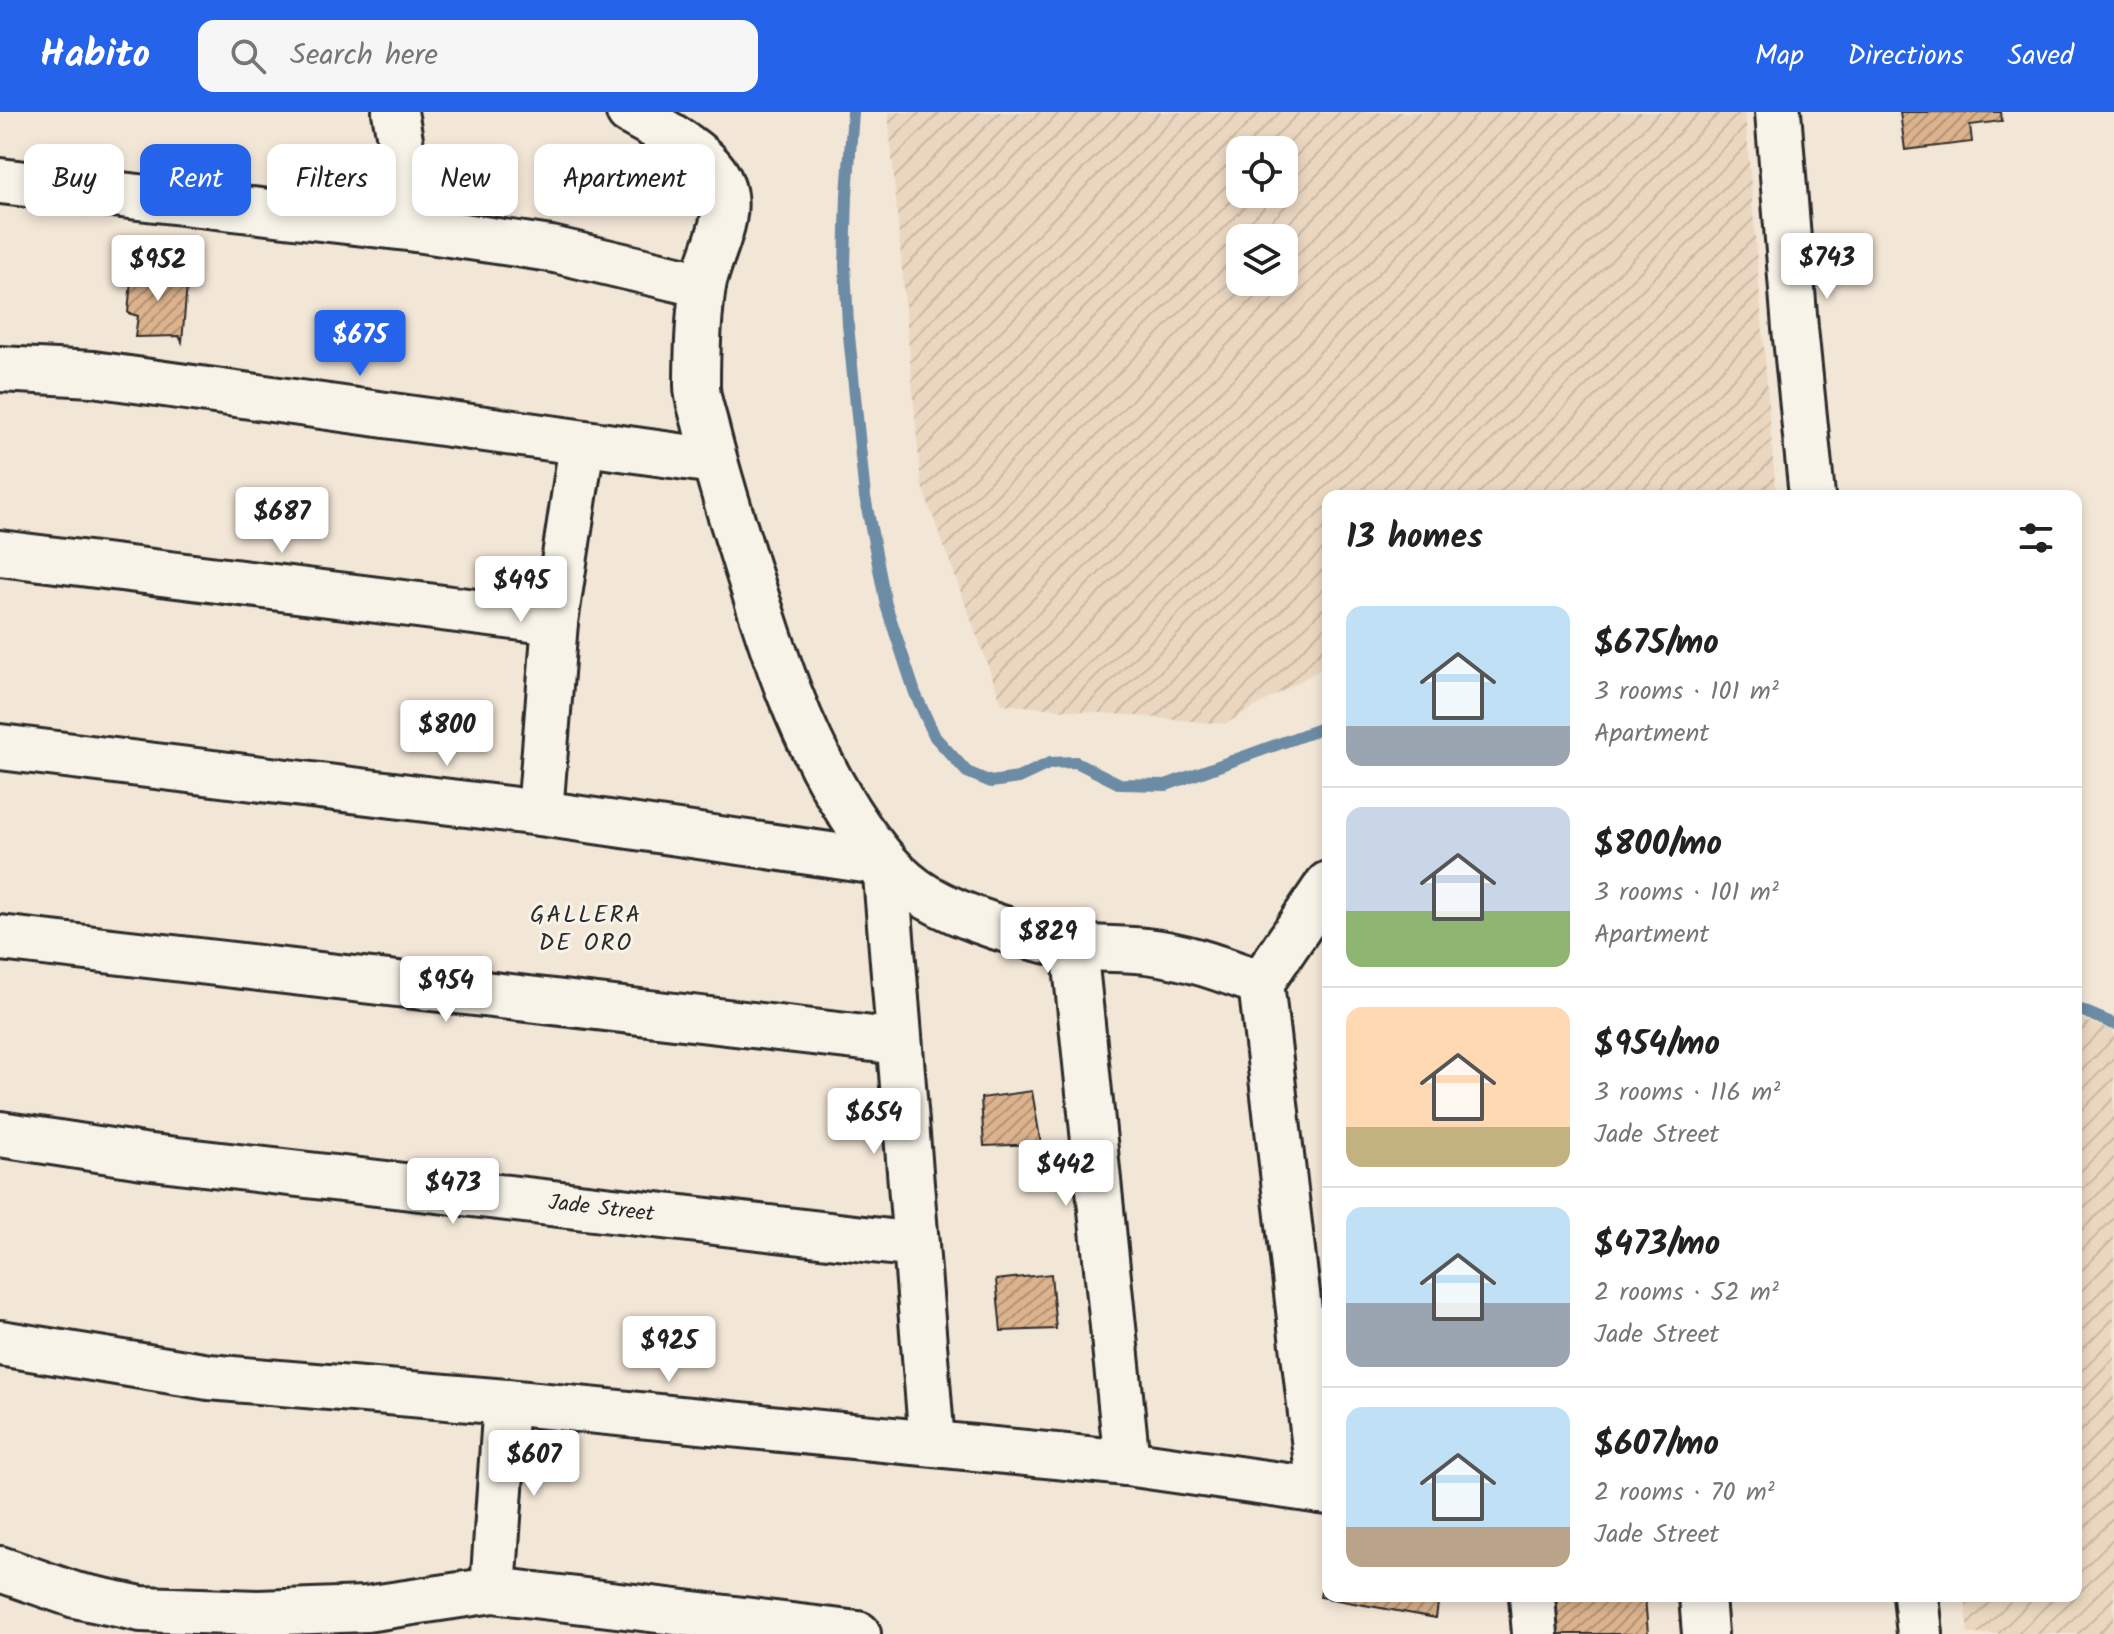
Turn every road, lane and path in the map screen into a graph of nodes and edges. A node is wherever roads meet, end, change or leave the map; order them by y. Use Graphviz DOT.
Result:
graph roads {
  1 [pos="395,112"];
  2 [pos="629,112"];
  3 [pos="1778,112"];
  4 [pos="0,181"];
  5 [pos="416,229"];
  6 [pos="703,285"];
  7 [pos="0,369"];
  8 [pos="582,444"];
  9 [pos="714,461"];
  10 [pos="1811,490"];
  11 [pos="0,553"];
  12 [pos="555,622"];
  13 [pos="0,747"];
  14 [pos="540,813"];
  15 [pos="885,863"];
  16 [pos="1322,893"];
  17 [pos="0,938"];
  18 [pos="1074,946"];
  19 [pos="1261,983"];
  20 [pos="899,1042"];
  21 [pos="0,1134"];
  22 [pos="916,1245"];
  23 [pos="0,1343"];
  24 [pos="506,1402"];
  25 [pos="932,1443"];
  26 [pos="1127,1463"];
  27 [pos="1322,1476"];
  28 [pos="1322,1492"];
  29 [pos="0,1569"];
  30 [pos="493,1590"];
  31 [pos="1532,1602"];
  32 [pos="1702,1602"];
  33 [pos="1917,1602"];
  34 [pos="858,1634"];
  35 [pos="1535,1634"];
  36 [pos="1705,1634"];
  37 [pos="1920,1634"];
  1 -- 5 [label="street"];
  2 -- 6 [label="street"];
  3 -- 10 [label="street"];
  4 -- 5 [label="street"];
  5 -- 6 [label="street"];
  6 -- 9 [label="street"];
  7 -- 8 [label="street"];
  8 -- 9 [label="street"];
  8 -- 12 [label="street"];
  9 -- 15 [label="street"];
  11 -- 12 [label="street"];
  12 -- 14 [label="street"];
  13 -- 14 [label="street"];
  14 -- 15 [label="street"];
  15 -- 18 [label="street"];
  15 -- 20 [label="street"];
  16 -- 19 [label="street"];
  17 -- 20 [label="street"];
  18 -- 19 [label="street"];
  18 -- 26 [label="street"];
  19 -- 27 [label="street"];
  20 -- 22 [label="street"];
  21 -- 22 [label="street, Jade Street"];
  22 -- 25 [label="street"];
  23 -- 24 [label="street"];
  24 -- 25 [label="street"];
  24 -- 30 [label="street"];
  25 -- 26 [label="street"];
  26 -- 28 [label="street"];
  29 -- 30 [label="street"];
  30 -- 34 [label="street"];
  31 -- 35 [label="street"];
  32 -- 36 [label="street"];
  33 -- 37 [label="street"];
}
